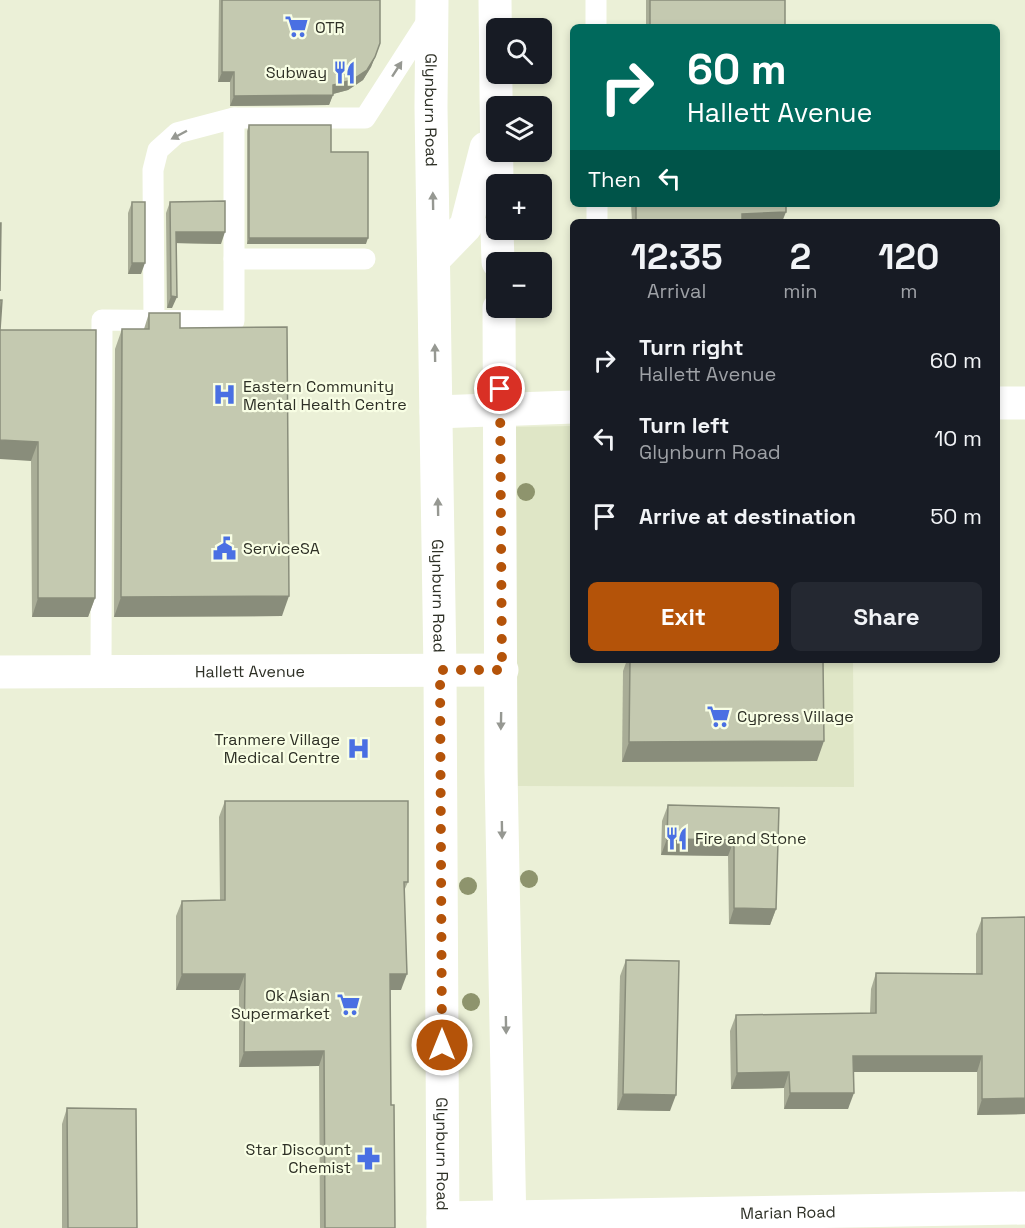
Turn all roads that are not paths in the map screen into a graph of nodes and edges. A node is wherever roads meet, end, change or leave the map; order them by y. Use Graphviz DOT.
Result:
graph roads {
  1 [pos="495,0"];
  2 [pos="596,0"];
  3 [pos="432,7"];
  4 [pos="596,24"];
  5 [pos="496,96"];
  6 [pos="234,118"];
  7 [pos="486,147"];
  8 [pos="234,259"];
  9 [pos="365,259"];
  10 [pos="434,259"];
  11 [pos="499,318"];
  12 [pos="154,320"];
  13 [pos="1000,403"];
  14 [pos="1025,403"];
  15 [pos="570,407"];
  16 [pos="500,410"];
  17 [pos="436,412"];
  18 [pos="440,670"];
  19 [pos="502,670"];
  20 [pos="0,672"];
  21 [pos="101,672"];
  22 [pos="1025,1208"];
  23 [pos="443,1223"];
  24 [pos="510,1223"];
  1 -- 5 [label="main road"];
  2 -- 4 [label="lane"];
  6 -- 3 [label="lane, one-way"];
  10 -- 3 [label="main road, Glynburn Road, one-way"];
  6 -- 8 [label="lane"];
  6 -- 12 [label="lane, one-way"];
  7 -- 10 [label="main road"];
  8 -- 9 [label="lane"];
  8 -- 12 [label="lane"];
  17 -- 10 [label="main road, Glynburn Road, one-way"];
  11 -- 16 [label="main road"];
  12 -- 21 [label="lane"];
  13 -- 14 [label="main road"];
  15 -- 16 [label="main road"];
  16 -- 17 [label="main road"];
  16 -- 19 [label="main road"];
  18 -- 17 [label="main road, Glynburn Road, one-way"];
  18 -- 19 [label="main road, Hallett Avenue"];
  18 -- 21 [label="main road, Hallett Avenue"];
  18 -- 23 [label="main road, Glynburn Road"];
  19 -- 24 [label="main road, one-way"];
  20 -- 21 [label="main road, Hallett Avenue"];
  22 -- 24 [label="main road, Marian Road"];
  23 -- 24 [label="main road, Marian Road"];
}
